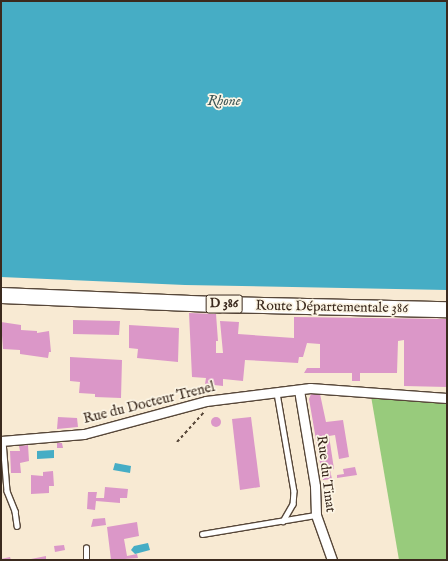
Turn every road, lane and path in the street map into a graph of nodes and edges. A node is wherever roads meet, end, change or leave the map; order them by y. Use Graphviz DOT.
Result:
graph roads {
  1 [pos="1,295"];
  2 [pos="447,309"];
  3 [pos="299,390"];
  4 [pos="277,393"];
  5 [pos="447,398"];
  6 [pos="206,401"];
  7 [pos="2,441"];
  8 [pos="177,442"];
  9 [pos="316,515"];
  10 [pos="283,521"];
  11 [pos="17,526"];
  12 [pos="202,534"];
  13 [pos="86,548"];
  14 [pos="86,560"];
  15 [pos="332,560"];
  1 -- 2 [label="main road, Route Départementale 386 / D 386"];
  3 -- 4 [label="street, Rue du Docteur Trenel"];
  3 -- 5 [label="street, Rue du Docteur Trenel"];
  3 -- 9 [label="street, Rue du Tinat"];
  4 -- 6 [label="street, Rue du Docteur Trenel"];
  4 -- 10 [label="lane"];
  6 -- 7 [label="street, Rue du Docteur Trenel"];
  6 -- 8 [label="path"];
  7 -- 11 [label="lane"];
  9 -- 10 [label="lane"];
  9 -- 15 [label="street, Rue du Tinat"];
  10 -- 12 [label="lane"];
  13 -- 14 [label="lane"];
}
